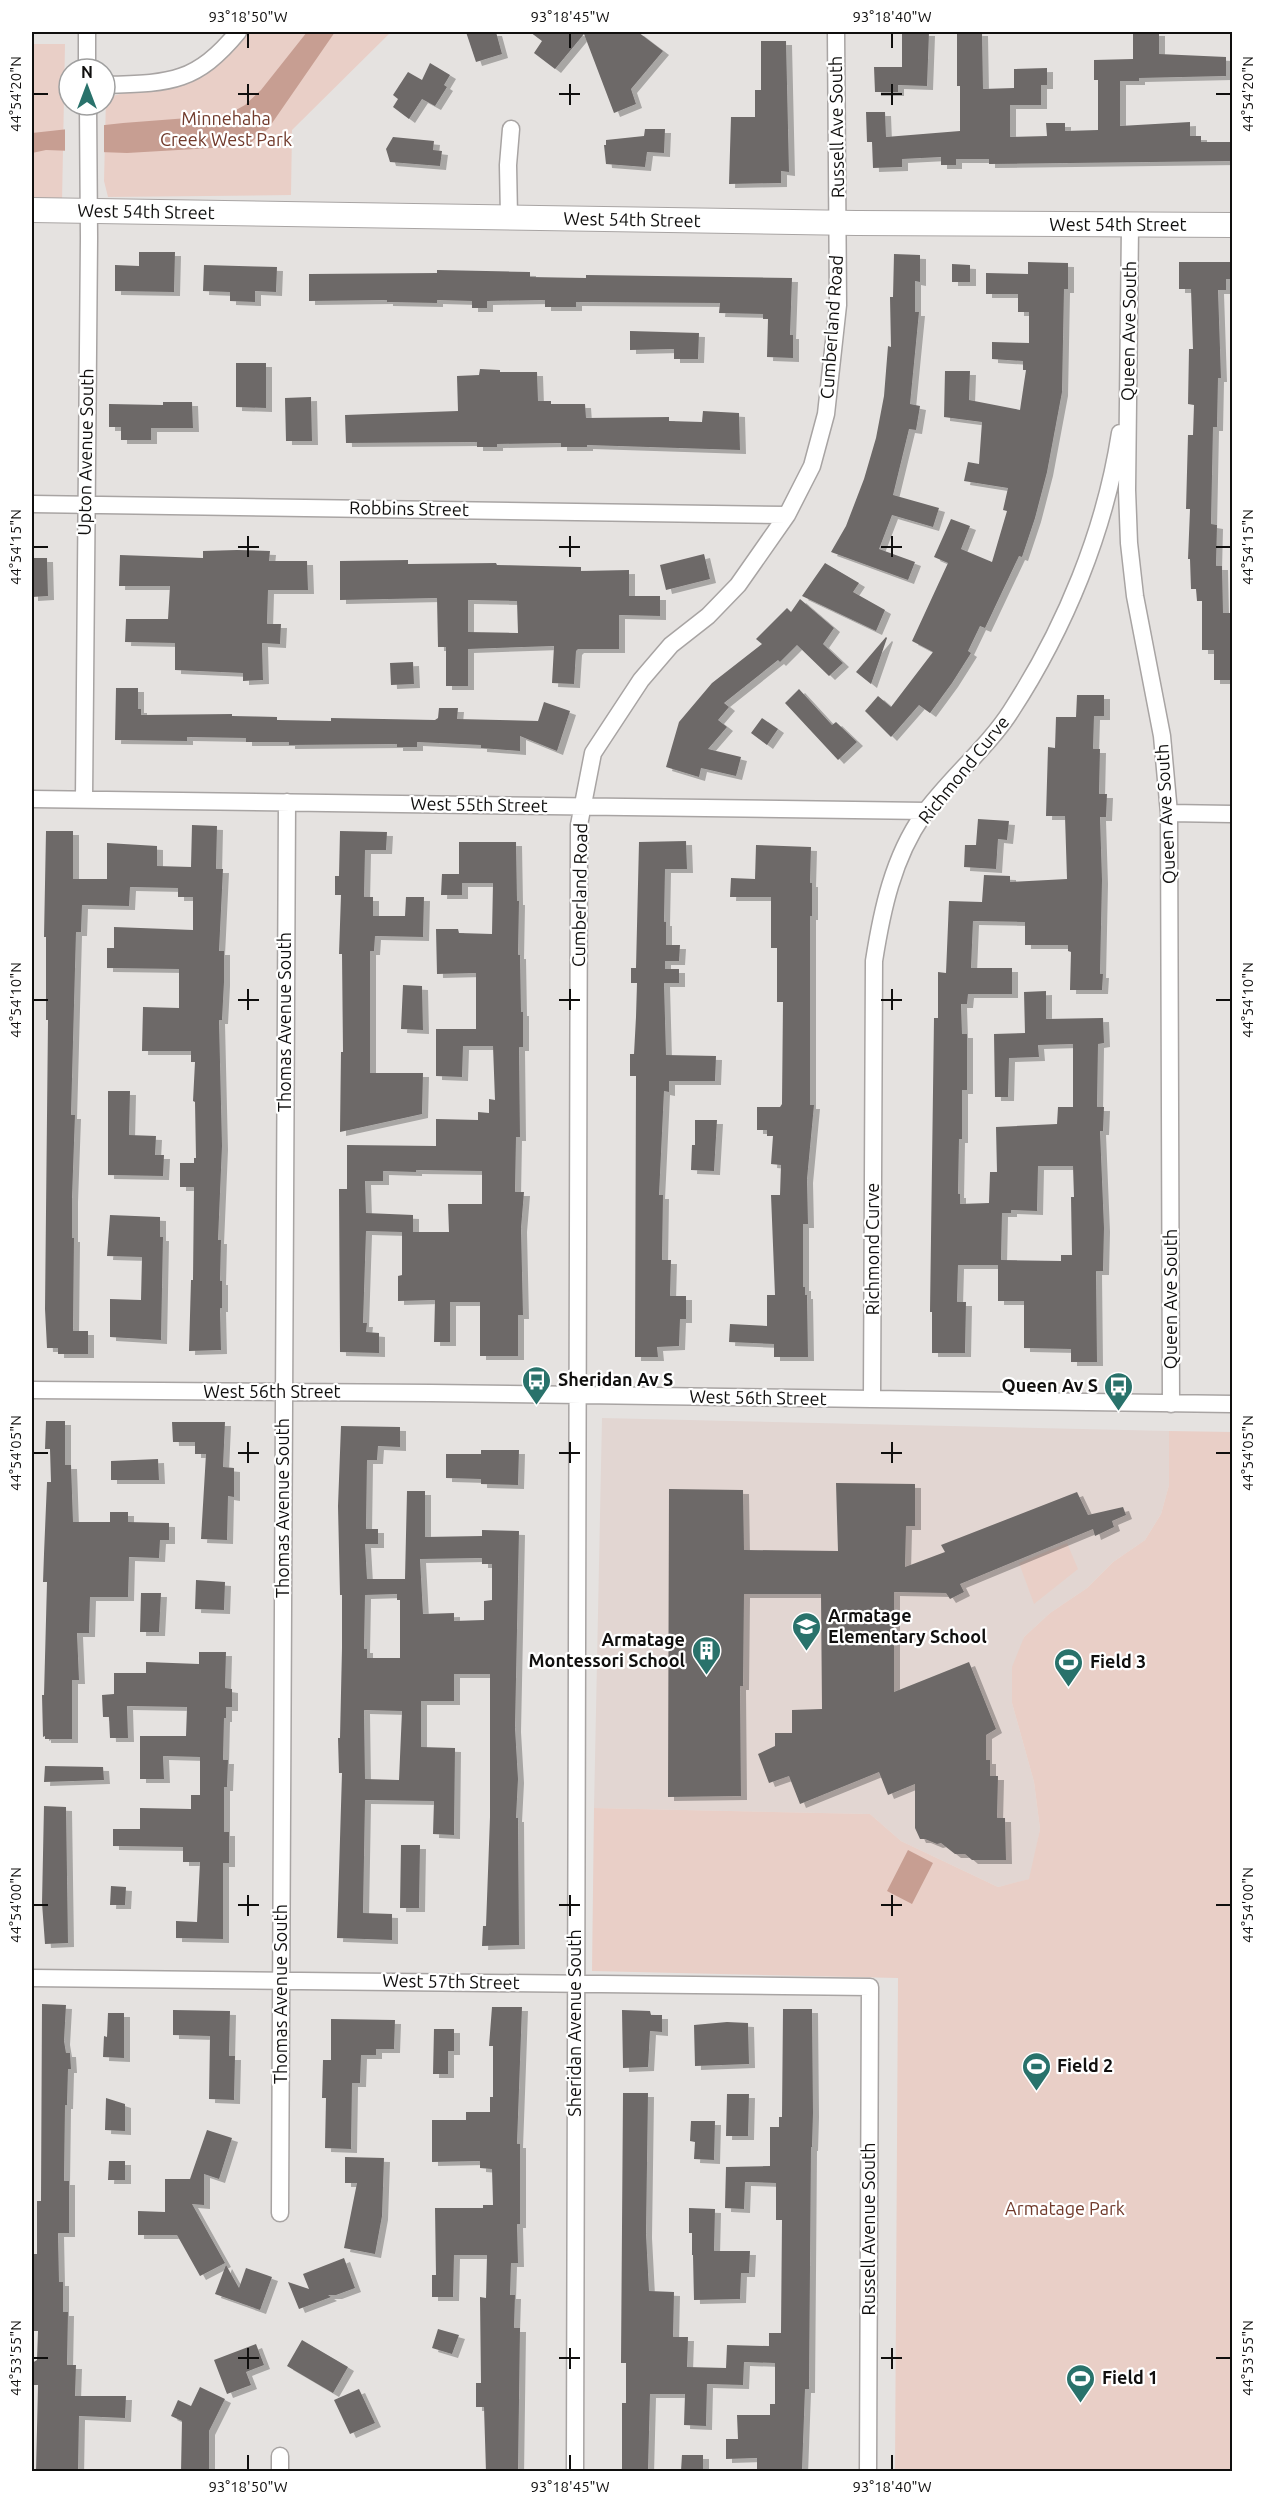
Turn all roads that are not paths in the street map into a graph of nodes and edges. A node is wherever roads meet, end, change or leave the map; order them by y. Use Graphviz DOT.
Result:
graph roads {
  1 [pos="87,32"];
  2 [pos="238,32"];
  3 [pos="836,32"];
  4 [pos="87,57"];
  5 [pos="117,85"];
  6 [pos="88,117"];
  7 [pos="511,129"];
  8 [pos="32,210"];
  9 [pos="88,211"];
  10 [pos="509,217"];
  11 [pos="838,223"];
  12 [pos="1233,225"];
  13 [pos="1130,226"];
  14 [pos="1128,373"];
  15 [pos="32,504"];
  16 [pos="86,504"];
  17 [pos="787,515"];
  18 [pos="32,799"];
  19 [pos="84,799"];
  20 [pos="287,802"];
  21 [pos="582,806"];
  22 [pos="927,811"];
  23 [pos="1169,813"];
  24 [pos="1233,814"];
  25 [pos="32,1390"];
  26 [pos="284,1392"];
  27 [pos="578,1395"];
  28 [pos="872,1399"];
  29 [pos="1171,1404"];
  30 [pos="1233,1404"];
  31 [pos="32,1978"];
  32 [pos="282,1979"];
  33 [pos="575,1983"];
  34 [pos="870,1987"];
  35 [pos="280,2213"];
  36 [pos="575,2472"];
  37 [pos="868,2472"];
  1 -- 4 [label="street"];
  2 -- 5 [label="street"];
  3 -- 11 [label="street, Russell Ave South"];
  6 -- 9 [label="street, Upton Avenue South"];
  7 -- 10 [label="street"];
  8 -- 9 [label="street, West 54th Street"];
  9 -- 10 [label="street, West 54th Street"];
  9 -- 16 [label="street, Upton Avenue South"];
  10 -- 11 [label="street, West 54th Street"];
  11 -- 13 [label="street, West 54th Street"];
  11 -- 17 [label="street, Cumberland Road"];
  12 -- 13 [label="street, West 54th Street"];
  13 -- 14 [label="street, Queen Ave South"];
  14 -- 22 [label="street, Richmond Curve"];
  14 -- 23 [label="street, Queen Ave South"];
  15 -- 16 [label="street, Robbins Street"];
  16 -- 17 [label="street, Robbins Street"];
  16 -- 19 [label="street, Upton Avenue South"];
  17 -- 21 [label="street, Cumberland Road"];
  18 -- 19 [label="street, West 55th Street"];
  19 -- 20 [label="street, West 55th Street"];
  20 -- 21 [label="street, West 55th Street"];
  20 -- 26 [label="street, Thomas Avenue South"];
  21 -- 22 [label="street, West 55th Street"];
  21 -- 27 [label="street, Cumberland Road"];
  22 -- 28 [label="street, Richmond Curve"];
  23 -- 24 [label="street"];
  23 -- 29 [label="street, Queen Ave South"];
  25 -- 26 [label="street, West 56th Street"];
  26 -- 27 [label="street, West 56th Street"];
  26 -- 32 [label="street, Thomas Avenue South"];
  27 -- 28 [label="street, West 56th Street"];
  27 -- 33 [label="street, Sheridan Avenue South"];
  28 -- 29 [label="street, West 56th Street"];
  29 -- 30 [label="street, West 56th Street"];
  31 -- 32 [label="street, West 57th Street"];
  32 -- 33 [label="street, West 57th Street"];
  32 -- 35 [label="street, Thomas Avenue South"];
  33 -- 34 [label="street, West 57th Street"];
  33 -- 36 [label="street, Sheridan Avenue South"];
  34 -- 37 [label="street, Russell Avenue South"];
}
